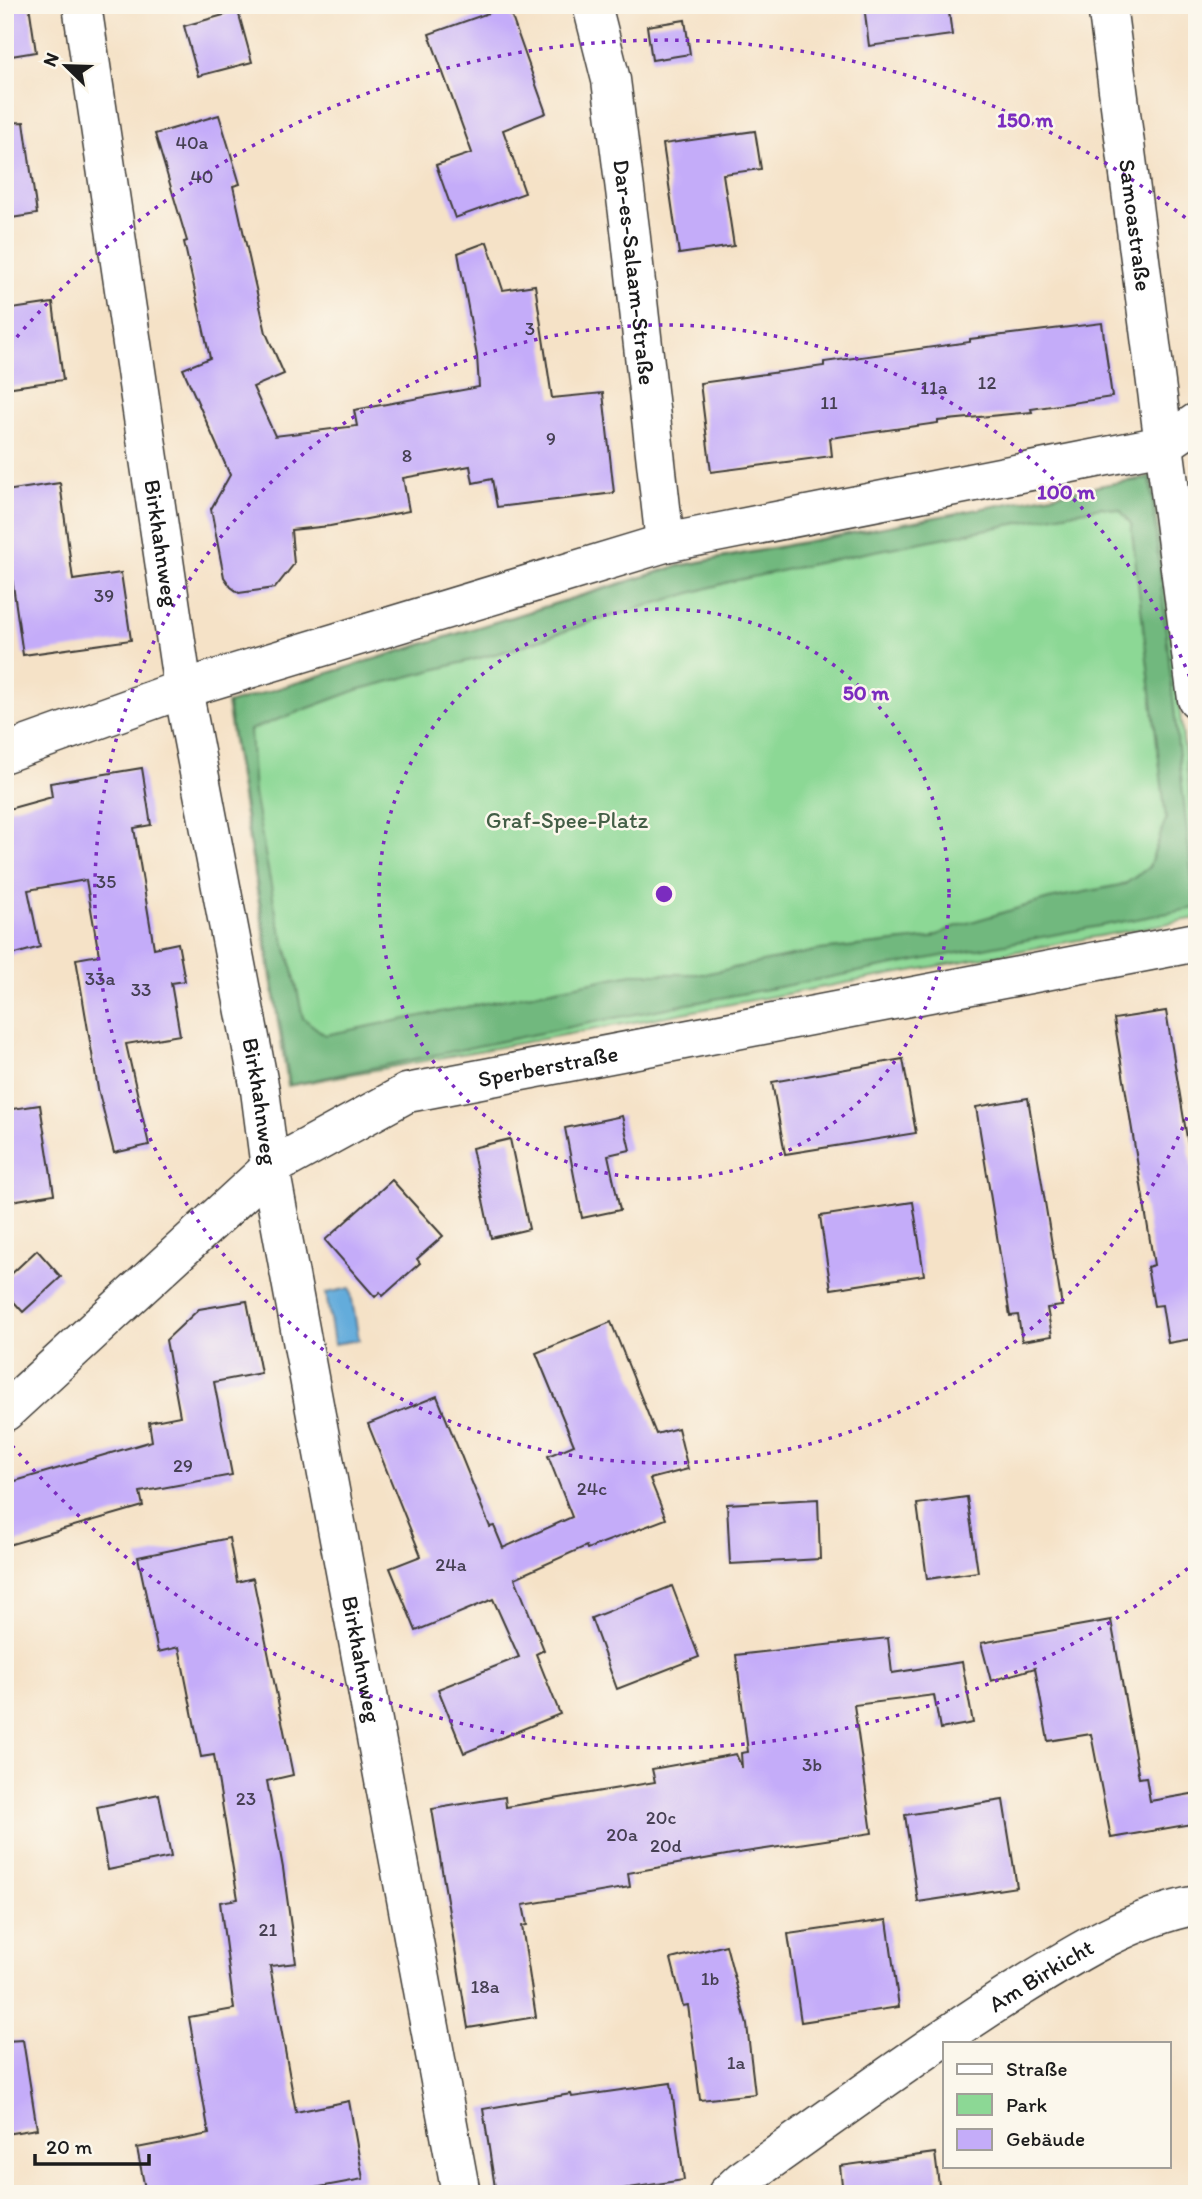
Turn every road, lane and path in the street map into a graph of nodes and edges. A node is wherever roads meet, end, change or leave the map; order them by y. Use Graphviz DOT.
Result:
graph roads {
  1 [pos="82,5"];
  2 [pos="592,5"];
  3 [pos="1107,5"];
  4 [pos="1197,422"];
  5 [pos="1163,445"];
  6 [pos="665,543"];
  7 [pos="183,689"];
  8 [pos="1197,699"];
  9 [pos="5,753"];
  10 [pos="1197,942"];
  11 [pos="270,1168"];
  12 [pos="5,1412"];
  13 [pos="1197,1905"];
  14 [pos="461,2194"];
  15 [pos="727,2194"];
  1 -- 7 [label="street, Birkhahnweg"];
  2 -- 6 [label="street, Dar-es-Salaam-Straße"];
  3 -- 5 [label="street, Samoastraße"];
  4 -- 5 [label="street"];
  5 -- 6 [label="street"];
  5 -- 8 [label="street"];
  6 -- 7 [label="street"];
  7 -- 9 [label="street"];
  7 -- 11 [label="street, Birkhahnweg"];
  10 -- 11 [label="street, Sperberstraße"];
  11 -- 12 [label="street, Sperberstraße"];
  11 -- 14 [label="street, Birkhahnweg"];
  13 -- 15 [label="street, Am Birkicht"];
}
